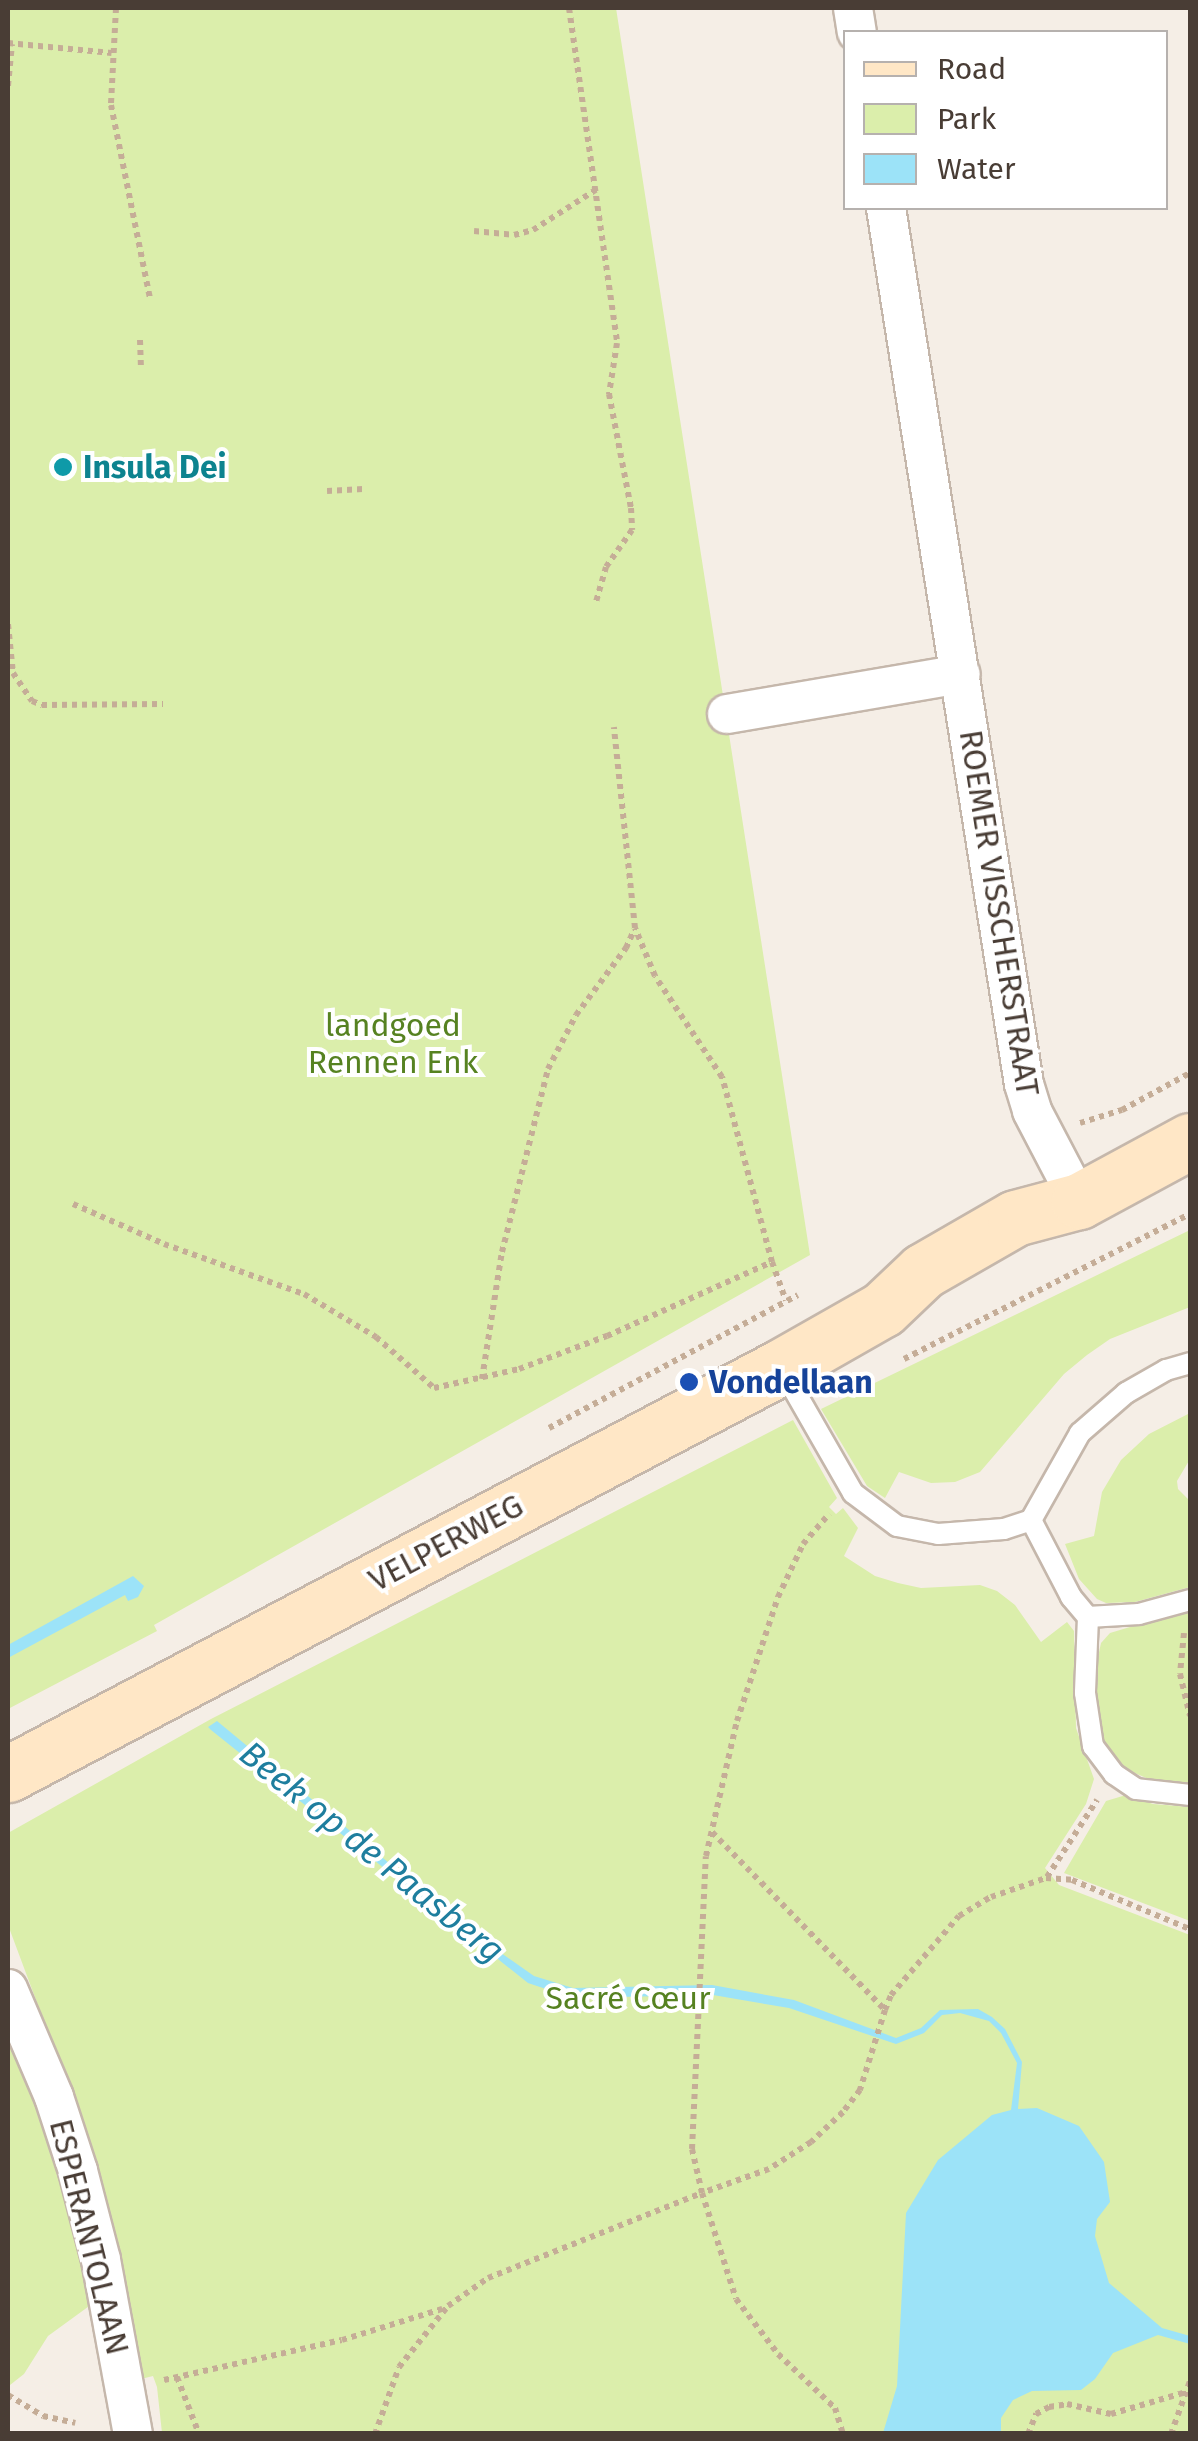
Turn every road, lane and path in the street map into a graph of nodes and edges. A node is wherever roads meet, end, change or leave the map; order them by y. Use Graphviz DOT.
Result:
graph roads {
  1 [pos="116,8"];
  2 [pos="569,8"];
  3 [pos="10,43"];
  4 [pos="112,52"];
  5 [pos="8,86"];
  6 [pos="597,189"];
  7 [pos="886,210"];
  8 [pos="474,231"];
  9 [pos="150,299"];
  10 [pos="140,340"];
  11 [pos="141,370"];
  12 [pos="362,488"];
  13 [pos="327,491"];
  14 [pos="596,603"];
  15 [pos="8,624"];
  16 [pos="961,674"];
  17 [pos="163,704"];
  18 [pos="727,714"];
  19 [pos="614,727"];
  20 [pos="634,928"];
  21 [pos="1190,1141"];
  22 [pos="1079,1201"];
  23 [pos="73,1204"];
  24 [pos="772,1262"];
  25 [pos="793,1312"];
  26 [pos="1190,1363"];
  27 [pos="781,1367"];
  28 [pos="482,1378"];
  29 [pos="853,1493"];
  30 [pos="1032,1520"];
  31 [pos="1180,1603"];
  32 [pos="1088,1617"];
  33 [pos="1190,1716"];
  34 [pos="8,1774"];
  35 [pos="1114,1774"];
  36 [pos="1190,1795"];
  37 [pos="712,1832"];
  38 [pos="1046,1878"];
  39 [pos="1190,1930"];
  40 [pos="8,1989"];
  41 [pos="885,2010"];
  42 [pos="702,2193"];
  43 [pos="448,2306"];
  44 [pos="178,2377"];
  45 [pos="1190,2381"];
  46 [pos="126,2388"];
  47 [pos="1186,2392"];
  48 [pos="8,2395"];
  49 [pos="75,2423"];
  50 [pos="134,2434"];
  51 [pos="199,2434"];
  52 [pos="375,2434"];
  53 [pos="842,2434"];
  54 [pos="1028,2434"];
  55 [pos="1171,2434"];
  1 -- 4 [label="path"];
  2 -- 6 [label="path"];
  3 -- 4 [label="path"];
  3 -- 5 [label="path"];
  4 -- 9 [label="path"];
  6 -- 8 [label="path"];
  6 -- 14 [label="path"];
  7 -- 16 [label="street, ROEMER VISSCHERSTRAAT"];
  10 -- 11 [label="path"];
  12 -- 13 [label="path"];
  15 -- 17 [label="path"];
  16 -- 18 [label="street"];
  16 -- 22 [label="street, ROEMER VISSCHERSTRAAT"];
  19 -- 20 [label="path"];
  20 -- 24 [label="path"];
  20 -- 28 [label="path"];
  21 -- 22 [label="main road, VELPERWEG"];
  22 -- 27 [label="main road, VELPERWEG"];
  23 -- 28 [label="path"];
  24 -- 25 [label="path"];
  24 -- 28 [label="path"];
  26 -- 30 [label="lane"];
  27 -- 29 [label="lane"];
  27 -- 34 [label="main road, VELPERWEG"];
  29 -- 30 [label="lane"];
  29 -- 37 [label="path"];
  30 -- 32 [label="lane"];
  31 -- 32 [label="lane"];
  31 -- 33 [label="path"];
  32 -- 35 [label="lane"];
  35 -- 36 [label="lane"];
  35 -- 38 [label="path"];
  37 -- 41 [label="path"];
  37 -- 42 [label="path"];
  38 -- 39 [label="path"];
  38 -- 41 [label="path"];
  40 -- 46 [label="street, ESPERANTOLAAN"];
  41 -- 42 [label="path"];
  42 -- 43 [label="path"];
  42 -- 53 [label="path"];
  43 -- 44 [label="path"];
  43 -- 52 [label="path"];
  44 -- 46 [label="path"];
  44 -- 51 [label="path"];
  45 -- 47 [label="path"];
  46 -- 50 [label="street, ESPERANTOLAAN"];
  47 -- 54 [label="path"];
  47 -- 55 [label="path"];
  48 -- 49 [label="path"];
}
